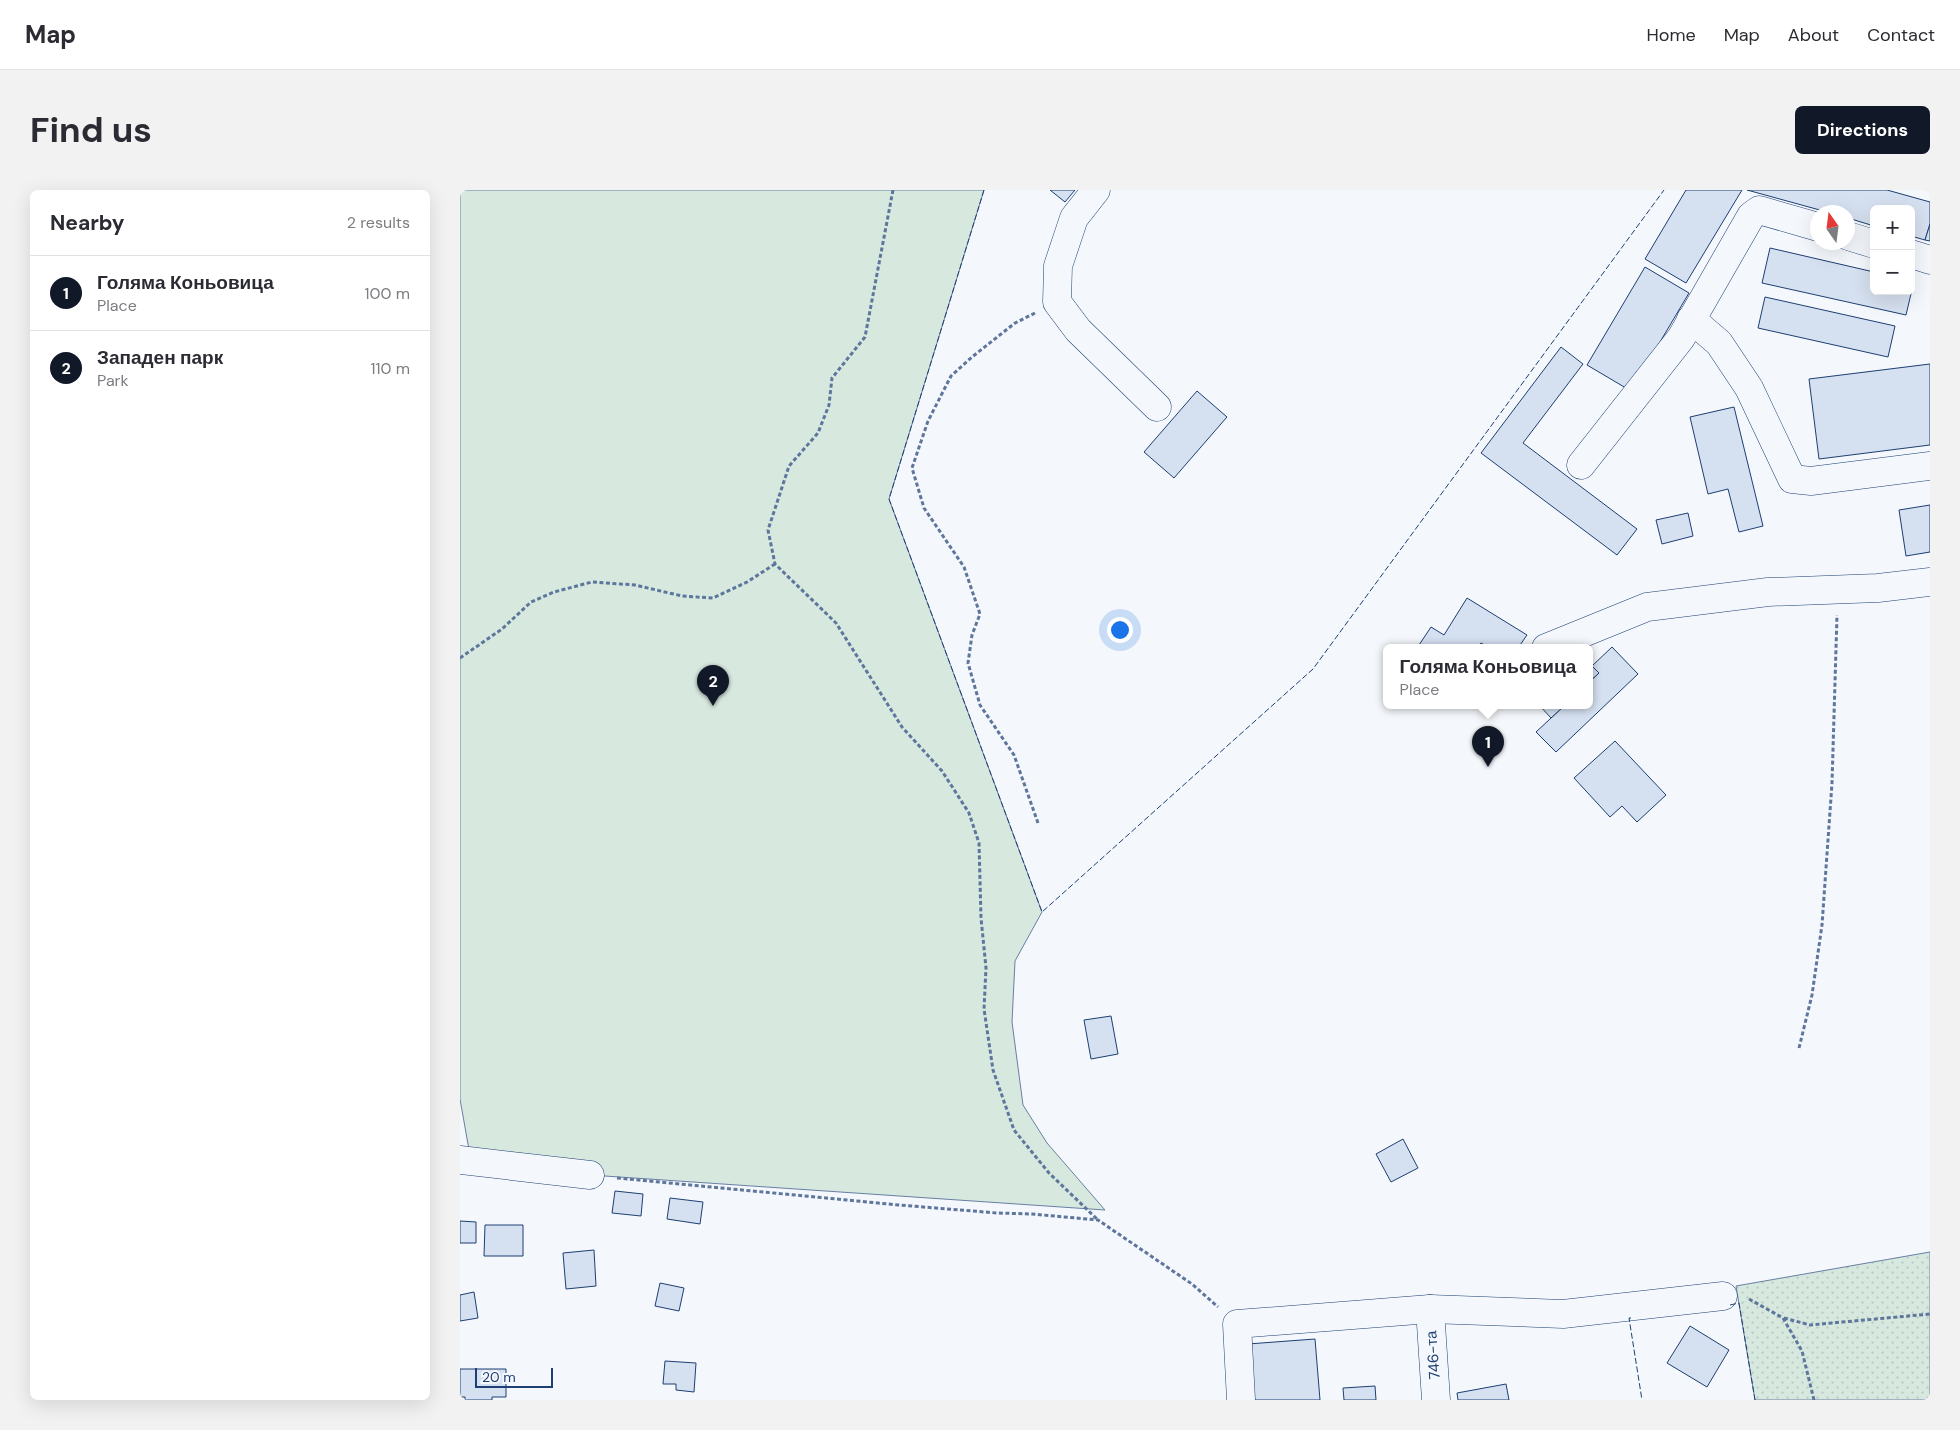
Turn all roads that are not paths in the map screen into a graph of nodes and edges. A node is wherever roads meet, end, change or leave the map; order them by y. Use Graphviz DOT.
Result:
graph roads {
  1 [pos="1096,190"];
  2 [pos="1810,225"];
  3 [pos="1855,238"];
  4 [pos="1870,243"];
  5 [pos="1915,255"];
  6 [pos="1930,260"];
  7 [pos="1692,319"];
  8 [pos="1157,407"];
  9 [pos="1582,465"];
  10 [pos="1930,466"];
  11 [pos="1930,582"];
  12 [pos="1556,644"];
  13 [pos="460,1160"];
  14 [pos="590,1175"];
  15 [pos="1723,1296"];
  16 [pos="1430,1309"];
  17 [pos="1241,1400"];
  18 [pos="1436,1400"];
  1 -- 8 [label="street"];
  2 -- 7 [label="street"];
  3 -- 4 [label="street"];
  5 -- 6 [label="street"];
  7 -- 9 [label="street"];
  7 -- 10 [label="street"];
  11 -- 12 [label="street"];
  13 -- 14 [label="street"];
  15 -- 16 [label="street"];
  16 -- 17 [label="street"];
  16 -- 18 [label="street, 746-та"];
}
